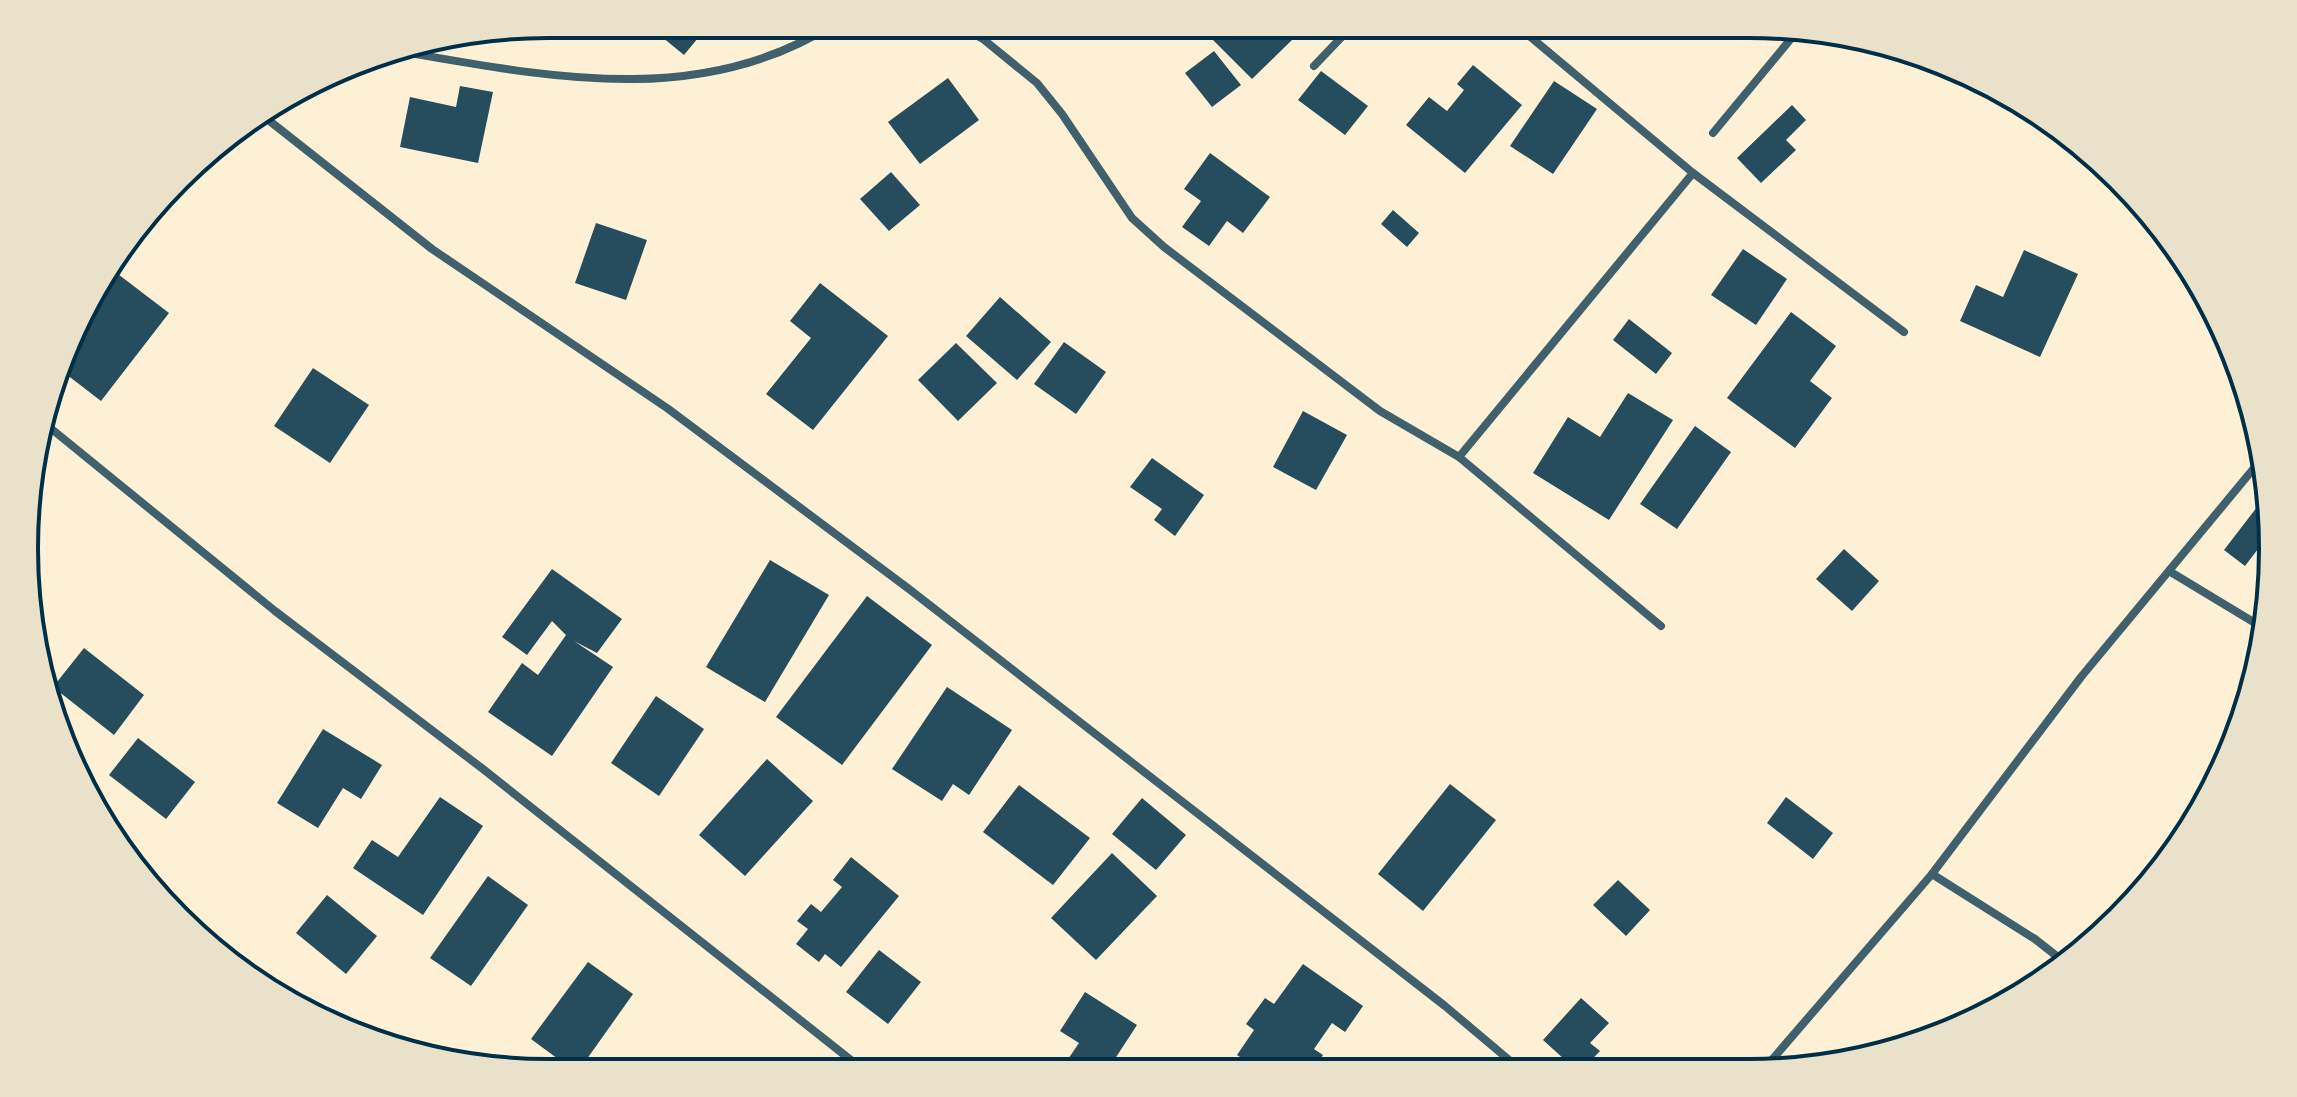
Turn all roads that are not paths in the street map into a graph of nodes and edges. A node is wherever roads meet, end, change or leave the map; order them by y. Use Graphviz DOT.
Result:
graph roads {
  1 [pos="809,38"];
  2 [pos="981,38"];
  3 [pos="1341,38"];
  4 [pos="1532,38"];
  5 [pos="1790,40"];
  6 [pos="418,54"];
  7 [pos="1314,66"];
  8 [pos="270,121"];
  9 [pos="1713,133"];
  10 [pos="1693,173"];
  11 [pos="1904,332"];
  12 [pos="52,429"];
  13 [pos="1459,457"];
  14 [pos="2253,470"];
  15 [pos="2169,571"];
  16 [pos="2254,622"];
  17 [pos="1661,626"];
  18 [pos="1932,874"];
  19 [pos="2056,956"];
  20 [pos="1773,1058"];
  21 [pos="850,1059"];
  22 [pos="1508,1059"];
  1 -- 6 [label="street"];
  2 -- 13 [label="street"];
  3 -- 7 [label="street"];
  4 -- 10 [label="street"];
  5 -- 9 [label="street"];
  8 -- 22 [label="street"];
  10 -- 11 [label="street"];
  10 -- 13 [label="street"];
  12 -- 21 [label="street"];
  13 -- 17 [label="street"];
  14 -- 15 [label="street"];
  15 -- 16 [label="street"];
  15 -- 18 [label="street"];
  18 -- 19 [label="street"];
  18 -- 20 [label="street"];
}
